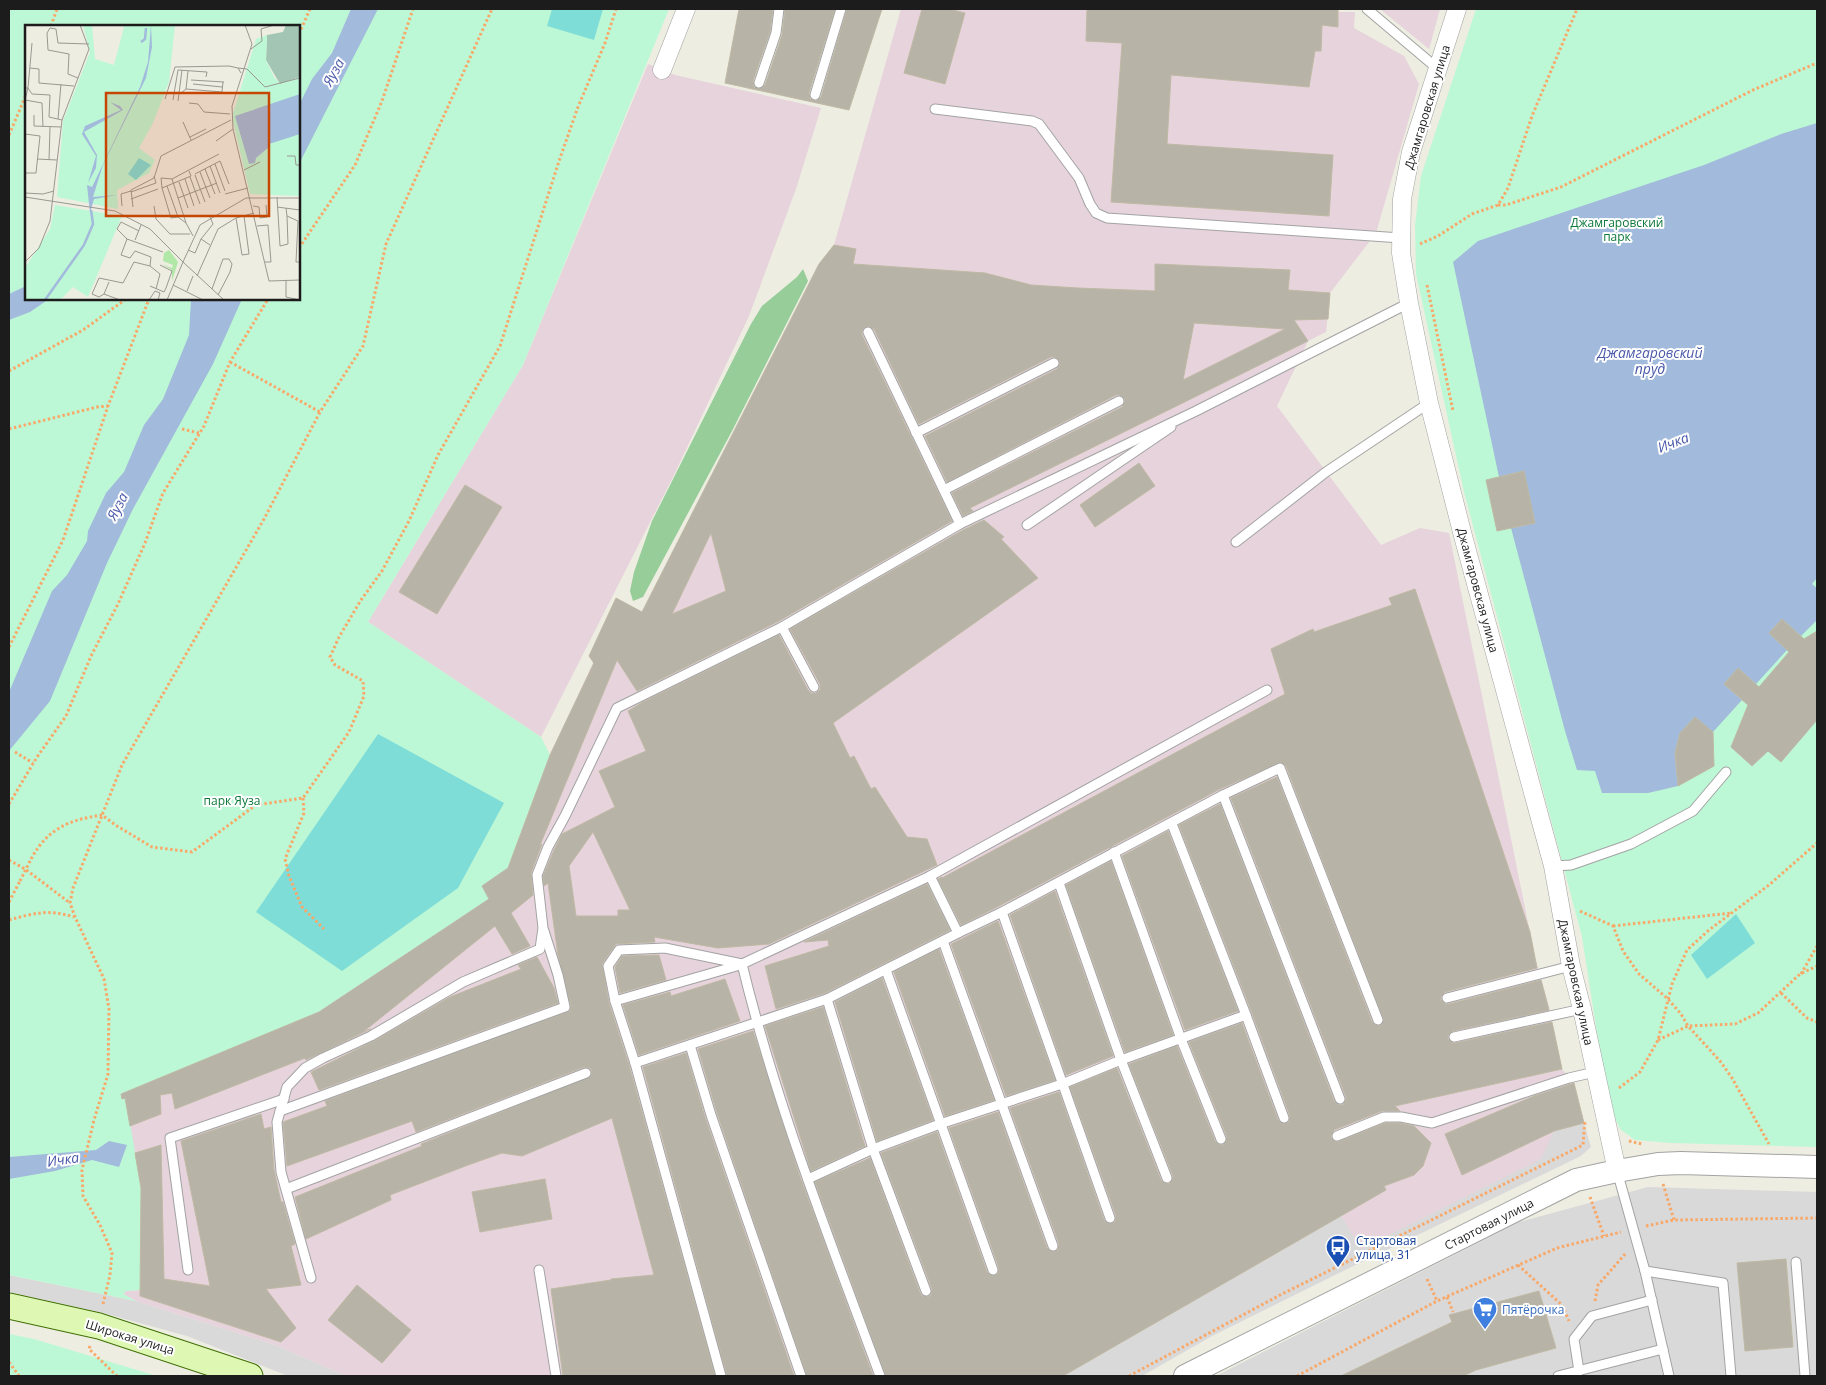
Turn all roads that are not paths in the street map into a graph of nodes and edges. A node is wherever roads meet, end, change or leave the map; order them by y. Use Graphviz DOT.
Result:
graph roads {
  1 [pos="686,9"];
  2 [pos="779,9"];
  3 [pos="841,9"];
  4 [pos="1368,9"];
  5 [pos="1457,9"];
  6 [pos="1438,69"];
  7 [pos="662,70"];
  8 [pos="759,83"];
  9 [pos="815,95"];
  10 [pos="935,109"];
  11 [pos="1401,246"];
  12 [pos="1409,302"];
  13 [pos="868,332"];
  14 [pos="1054,363"];
  15 [pos="1119,401"];
  16 [pos="1429,403"];
  17 [pos="1196,410"];
  18 [pos="916,432"];
  19 [pos="944,490"];
  20 [pos="960,524"];
  21 [pos="1027,526"];
  22 [pos="1236,542"];
  23 [pos="782,627"];
  24 [pos="814,687"];
  25 [pos="1267,690"];
  26 [pos="1726,772"];
  27 [pos="1223,795"];
  28 [pos="1172,824"];
  29 [pos="1114,852"];
  30 [pos="1553,866"];
  31 [pos="930,876"];
  32 [pos="1059,883"];
  33 [pos="1002,912"];
  34 [pos="543,928"];
  35 [pos="958,933"];
  36 [pos="943,941"];
  37 [pos="742,964"];
  38 [pos="1571,966"];
  39 [pos="886,970"];
  40 [pos="1447,998"];
  41 [pos="827,999"];
  42 [pos="615,1001"];
  43 [pos="1582,1009"];
  44 [pos="1246,1015"];
  45 [pos="1378,1020"];
  46 [pos="756,1023"];
  47 [pos="1454,1036"];
  48 [pos="1181,1039"];
  49 [pos="690,1046"];
  50 [pos="1121,1060"];
  51 [pos="635,1063"];
  52 [pos="1595,1072"];
  53 [pos="586,1073"];
  54 [pos="1062,1084"];
  55 [pos="284,1099"];
  56 [pos="1340,1099"];
  57 [pos="1002,1104"];
  58 [pos="280,1111"];
  59 [pos="1284,1118"];
  60 [pos="940,1124"];
  61 [pos="1337,1136"];
  62 [pos="1221,1139"];
  63 [pos="873,1149"];
  64 [pos="1817,1167"];
  65 [pos="1617,1171"];
  66 [pos="1167,1178"];
  67 [pos="808,1179"];
  68 [pos="286,1189"];
  69 [pos="1110,1218"];
  70 [pos="1053,1246"];
  71 [pos="1796,1262"];
  72 [pos="188,1270"];
  73 [pos="539,1270"];
  74 [pos="993,1270"];
  75 [pos="1645,1271"];
  76 [pos="311,1278"];
  77 [pos="926,1291"];
  78 [pos="1652,1300"];
  79 [pos="9,1306"];
  80 [pos="1663,1349"];
  81 [pos="1579,1371"];
  82 [pos="250,1376"];
  83 [pos="556,1376"];
  84 [pos="721,1376"];
  85 [pos="801,1376"];
  86 [pos="880,1376"];
  87 [pos="1185,1376"];
  88 [pos="1558,1376"];
  89 [pos="1669,1376"];
  90 [pos="1731,1376"];
  91 [pos="1805,1376"];
  1 -- 7 [label="street"];
  2 -- 8 [label="lane"];
  3 -- 9 [label="lane"];
  4 -- 6 [label="lane"];
  5 -- 6 [label="street, Джамгаровская улица"];
  6 -- 11 [label="street, Джамгаровская улица"];
  10 -- 11 [label="lane"];
  11 -- 12 [label="street, Джамгаровская улица"];
  12 -- 16 [label="street, Джамгаровская улица"];
  12 -- 17 [label="lane"];
  13 -- 18 [label="lane"];
  14 -- 18 [label="lane"];
  15 -- 19 [label="lane"];
  16 -- 22 [label="lane"];
  16 -- 30 [label="street, Джамгаровская улица"];
  17 -- 20 [label="lane"];
  17 -- 21 [label="lane"];
  18 -- 19 [label="lane"];
  19 -- 20 [label="lane"];
  20 -- 23 [label="lane"];
  23 -- 24 [label="lane"];
  23 -- 34 [label="lane"];
  25 -- 31 [label="lane"];
  26 -- 30 [label="lane"];
  27 -- 28 [label="lane"];
  27 -- 45 [label="lane"];
  27 -- 56 [label="lane"];
  28 -- 29 [label="lane"];
  28 -- 44 [label="lane"];
  29 -- 32 [label="lane"];
  29 -- 48 [label="lane"];
  30 -- 38 [label="street, Джамгаровская улица"];
  31 -- 35 [label="lane"];
  31 -- 37 [label="lane"];
  32 -- 33 [label="lane"];
  32 -- 50 [label="lane"];
  33 -- 35 [label="lane"];
  33 -- 54 [label="lane"];
  34 -- 55 [label="lane"];
  34 -- 58 [label="lane"];
  35 -- 36 [label="lane"];
  36 -- 39 [label="lane"];
  36 -- 57 [label="lane"];
  37 -- 42 [label="lane"];
  37 -- 42 [label="lane"];
  37 -- 46 [label="lane"];
  38 -- 40 [label="lane"];
  38 -- 43 [label="street, Джамгаровская улица"];
  39 -- 41 [label="lane"];
  39 -- 60 [label="lane"];
  41 -- 46 [label="lane"];
  41 -- 63 [label="lane"];
  42 -- 51 [label="lane"];
  43 -- 47 [label="lane"];
  43 -- 52 [label="street, Джамгаровская улица"];
  44 -- 48 [label="lane"];
  44 -- 59 [label="lane"];
  46 -- 49 [label="lane"];
  46 -- 67 [label="lane"];
  48 -- 50 [label="lane"];
  48 -- 62 [label="lane"];
  49 -- 51 [label="lane"];
  49 -- 85 [label="lane"];
  50 -- 54 [label="lane"];
  50 -- 66 [label="lane"];
  51 -- 84 [label="lane"];
  52 -- 61 [label="lane"];
  52 -- 65 [label="street, Джамгаровская улица"];
  53 -- 68 [label="lane"];
  54 -- 57 [label="lane"];
  54 -- 69 [label="lane"];
  55 -- 58 [label="lane"];
  55 -- 72 [label="lane"];
  57 -- 60 [label="lane"];
  57 -- 70 [label="lane"];
  58 -- 68 [label="lane"];
  60 -- 63 [label="lane"];
  60 -- 74 [label="lane"];
  63 -- 67 [label="lane"];
  63 -- 77 [label="lane"];
  64 -- 65 [label="street, Стартовая улица"];
  65 -- 75 [label="lane"];
  65 -- 87 [label="street, Стартовая улица"];
  67 -- 86 [label="lane"];
  68 -- 76 [label="lane"];
  71 -- 91 [label="lane"];
  73 -- 83 [label="lane"];
  75 -- 78 [label="lane"];
  75 -- 90 [label="lane"];
  78 -- 80 [label="lane"];
  78 -- 81 [label="lane"];
  79 -- 82 [label="main road, Широкая улица"];
  80 -- 81 [label="lane"];
  80 -- 89 [label="lane"];
  81 -- 88 [label="lane"];
}
